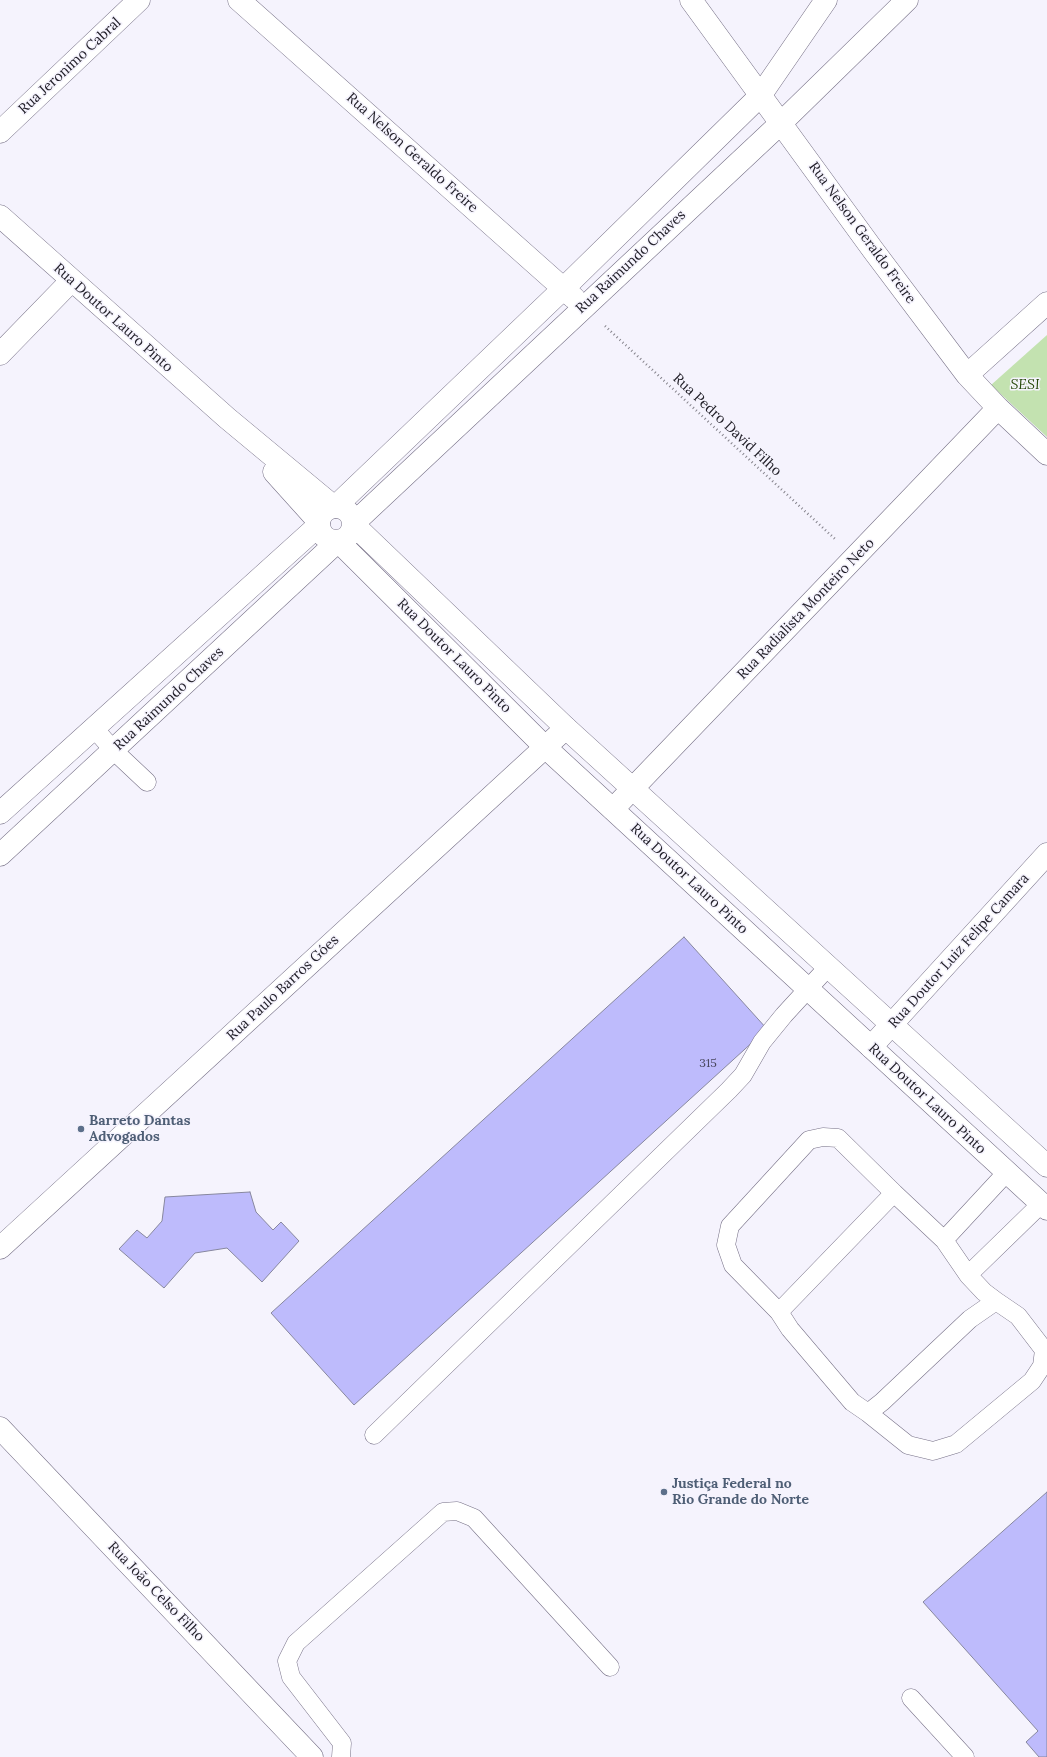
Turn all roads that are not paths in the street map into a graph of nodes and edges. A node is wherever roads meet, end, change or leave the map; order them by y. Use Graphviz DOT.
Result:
graph roads {
  1 [pos="139,0"];
  2 [pos="239,0"];
  3 [pos="691,0"];
  4 [pos="826,0"];
  5 [pos="907,0"];
  6 [pos="760,96"];
  7 [pos="781,123"];
  8 [pos="0,132"];
  9 [pos="0,216"];
  10 [pos="72,281"];
  11 [pos="564,288"];
  12 [pos="1047,303"];
  13 [pos="584,306"];
  14 [pos="0,354"];
  15 [pos="967,375"];
  16 [pos="998,408"];
  17 [pos="1047,454"];
  18 [pos="327,515"];
  19 [pos="354,524"];
  20 [pos="338,542"];
  21 [pos="94,728"];
  22 [pos="566,728"];
  23 [pos="545,747"];
  24 [pos="113,750"];
  25 [pos="147,782"];
  26 [pos="632,789"];
  27 [pos="613,809"];
  28 [pos="0,813"];
  29 [pos="686,837"];
  30 [pos="1047,854"];
  31 [pos="0,855"];
  32 [pos="667,859"];
  33 [pos="828,967"];
  34 [pos="809,990"];
  35 [pos="892,1024"];
  36 [pos="871,1047"];
  37 [pos="1047,1166"];
  38 [pos="1007,1172"];
  39 [pos="894,1192"];
  40 [pos="1044,1206"];
  41 [pos="944,1240"];
  42 [pos="0,1248"];
  43 [pos="968,1275"];
  44 [pos="996,1301"];
  45 [pos="779,1312"];
  46 [pos="868,1413"];
  47 [pos="0,1428"];
  48 [pos="374,1435"];
  49 [pos="610,1667"];
  50 [pos="911,1698"];
  51 [pos="312,1757"];
  52 [pos="341,1757"];
  53 [pos="965,1757"];
  1 -- 8 [label="street, Rua Jeronimo Cabral"];
  2 -- 11 [label="street, Rua Nelson Geraldo Freire"];
  3 -- 6 [label="street, Rua Nelson Geraldo Freire"];
  4 -- 6 [label="street, Rua Raimundo Chaves"];
  5 -- 7 [label="street, Rua Raimundo Chaves"];
  6 -- 7 [label="street, Rua Nelson Geraldo Freire"];
  6 -- 11 [label="street, Rua Raimundo Chaves"];
  7 -- 13 [label="street, Rua Raimundo Chaves"];
  7 -- 15 [label="street, Rua Nelson Geraldo Freire"];
  9 -- 10 [label="street, Rua Doutor Lauro Pinto"];
  10 -- 14 [label="street"];
  10 -- 18 [label="street, Rua Doutor Lauro Pinto"];
  11 -- 13 [label="street, Rua Nelson Geraldo Freire"];
  11 -- 18 [label="street, Rua Raimundo Chaves"];
  12 -- 15 [label="street"];
  13 -- 19 [label="street, Rua Raimundo Chaves"];
  15 -- 16 [label="street, Rua Nelson Geraldo Freire"];
  16 -- 17 [label="street, Rua Nelson Geraldo Freire"];
  16 -- 26 [label="street, Rua Radialista Monteiro Neto"];
  18 -- 19 [label="street"];
  18 -- 20 [label="street"];
  18 -- 21 [label="street, Rua Raimundo Chaves"];
  19 -- 20 [label="street"];
  19 -- 22 [label="street, Rua Doutor Lauro Pinto"];
  20 -- 23 [label="street, Rua Doutor Lauro Pinto"];
  20 -- 24 [label="street, Rua Raimundo Chaves"];
  21 -- 24 [label="lane"];
  21 -- 28 [label="street, Rua Raimundo Chaves"];
  22 -- 23 [label="street, Rua Paulo Barros Góes"];
  22 -- 26 [label="street, Rua Doutor Lauro Pinto"];
  23 -- 27 [label="street, Rua Doutor Lauro Pinto"];
  23 -- 42 [label="street, Rua Paulo Barros Góes"];
  24 -- 25 [label="lane"];
  24 -- 31 [label="street, Rua Raimundo Chaves"];
  26 -- 27 [label="street, Rua Radialista Monteiro Neto"];
  26 -- 29 [label="street, Rua Doutor Lauro Pinto"];
  27 -- 32 [label="street, Rua Doutor Lauro Pinto"];
  29 -- 32 [label="street"];
  29 -- 33 [label="street, Rua Doutor Lauro Pinto"];
  30 -- 35 [label="street, Rua Doutor Luiz Felipe Camara"];
  32 -- 34 [label="street, Rua Doutor Lauro Pinto"];
  33 -- 34 [label="lane"];
  33 -- 35 [label="street, Rua Doutor Lauro Pinto"];
  34 -- 36 [label="street, Rua Doutor Lauro Pinto"];
  34 -- 48 [label="lane"];
  35 -- 36 [label="street, Rua Doutor Luiz Felipe Camara"];
  35 -- 37 [label="street, Rua Doutor Lauro Pinto"];
  36 -- 38 [label="street, Rua Doutor Lauro Pinto"];
  38 -- 40 [label="street, Rua Doutor Lauro Pinto"];
  38 -- 41 [label="lane"];
  39 -- 41 [label="lane"];
  39 -- 45 [label="lane"];
  39 -- 45 [label="lane"];
  40 -- 43 [label="lane"];
  41 -- 43 [label="lane"];
  43 -- 44 [label="lane"];
  44 -- 46 [label="lane"];
  44 -- 46 [label="lane"];
  45 -- 46 [label="lane"];
  47 -- 51 [label="street, Rua João Celso Filho"];
  49 -- 52 [label="lane"];
  50 -- 53 [label="lane"];
}
